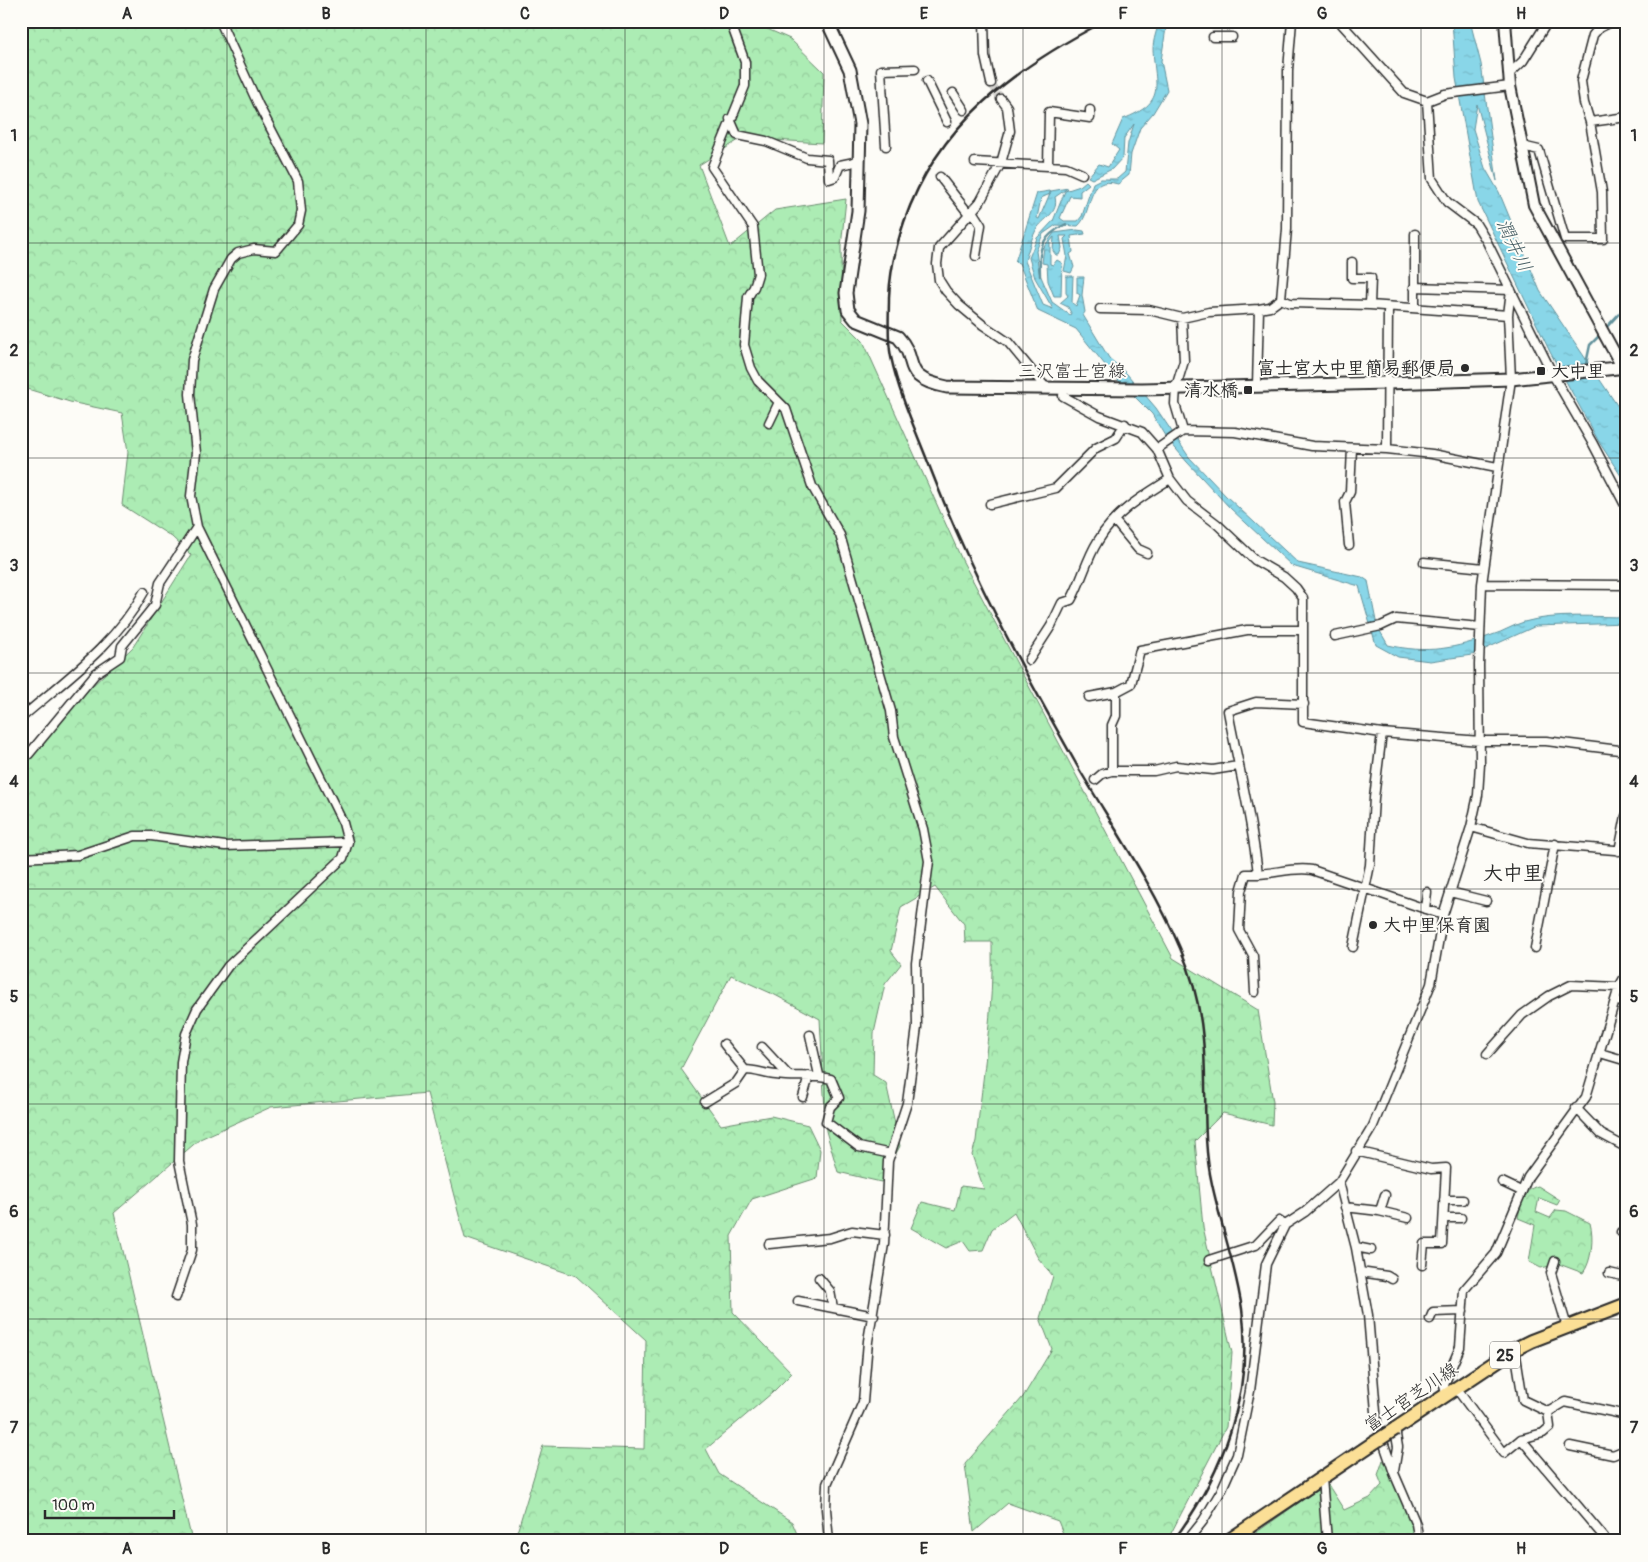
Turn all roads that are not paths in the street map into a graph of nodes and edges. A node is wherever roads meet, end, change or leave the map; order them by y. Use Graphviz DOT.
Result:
graph roads {
  1 [pos="220,21"];
  2 [pos="730,21"];
  3 [pos="827,21"];
  4 [pos="984,21"];
  5 [pos="1292,21"];
  6 [pos="1339,21"];
  7 [pos="1506,21"];
  8 [pos="1548,21"];
  9 [pos="1613,21"];
  10 [pos="1213,37"];
  11 [pos="1232,37"];
  12 [pos="915,69"];
  13 [pos="1509,74"];
  14 [pos="927,81"];
  15 [pos="991,83"];
  16 [pos="1506,86"];
  17 [pos="952,93"];
  18 [pos="1001,99"];
  19 [pos="1427,101"];
  20 [pos="964,110"];
  21 [pos="1090,110"];
  22 [pos="1627,117"];
  23 [pos="730,118"];
  24 [pos="947,122"];
  25 [pos="1590,122"];
  26 [pos="886,146"];
  27 [pos="1522,146"];
  28 [pos="859,161"];
  29 [pos="975,162"];
  30 [pos="1001,163"];
  31 [pos="1048,166"];
  32 [pos="1082,174"];
  33 [pos="940,177"];
  34 [pos="971,212"];
  35 [pos="1562,230"];
  36 [pos="1415,234"];
  37 [pos="1556,245"];
  38 [pos="976,256"];
  39 [pos="1352,262"];
  40 [pos="1414,287"];
  41 [pos="1511,290"];
  42 [pos="1281,299"];
  43 [pos="1370,304"];
  44 [pos="1388,307"];
  45 [pos="1415,307"];
  46 [pos="1100,309"];
  47 [pos="1259,309"];
  48 [pos="1508,315"];
  49 [pos="1182,318"];
  50 [pos="1623,369"];
  51 [pos="1555,375"];
  52 [pos="1511,379"];
  53 [pos="1387,383"];
  54 [pos="1257,385"];
  55 [pos="1176,387"];
  56 [pos="1046,388"];
  57 [pos="1064,388"];
  58 [pos="779,402"];
  59 [pos="769,423"];
  60 [pos="1125,424"];
  61 [pos="1180,433"];
  62 [pos="1352,448"];
  63 [pos="1157,449"];
  64 [pos="1386,449"];
  65 [pos="1497,467"];
  66 [pos="1170,479"];
  67 [pos="990,504"];
  68 [pos="1627,509"];
  69 [pos="1114,520"];
  70 [pos="197,527"];
  71 [pos="1350,545"];
  72 [pos="1147,553"];
  73 [pos="1424,562"];
  74 [pos="1484,568"];
  75 [pos="1482,584"];
  76 [pos="1627,585"];
  77 [pos="144,592"];
  78 [pos="1303,630"];
  79 [pos="1480,631"];
  80 [pos="1335,636"];
  81 [pos="1029,660"];
  82 [pos="1116,692"];
  83 [pos="1089,697"];
  84 [pos="1304,704"];
  85 [pos="21,718"];
  86 [pos="1382,734"];
  87 [pos="1480,741"];
  88 [pos="1627,751"];
  89 [pos="21,759"];
  90 [pos="1238,766"];
  91 [pos="1112,772"];
  92 [pos="1095,780"];
  93 [pos="1626,816"];
  94 [pos="1471,827"];
  95 [pos="348,842"];
  96 [pos="1555,844"];
  97 [pos="1623,851"];
  98 [pos="21,858"];
  99 [pos="1258,874"];
  100 [pos="1365,889"];
  101 [pos="1427,892"];
  102 [pos="1450,892"];
  103 [pos="1486,901"];
  104 [pos="1424,909"];
  105 [pos="1442,915"];
  106 [pos="1354,948"];
  107 [pos="1535,948"];
  108 [pos="1627,973"];
  109 [pos="1619,986"];
  110 [pos="1255,992"];
  111 [pos="1615,1000"];
  112 [pos="1627,1004"];
  113 [pos="810,1036"];
  114 [pos="724,1044"];
  115 [pos="762,1047"];
  116 [pos="1600,1053"];
  117 [pos="1487,1054"];
  118 [pos="1627,1061"];
  119 [pos="745,1070"];
  120 [pos="819,1075"];
  121 [pos="789,1076"];
  122 [pos="809,1076"];
  123 [pos="803,1097"];
  124 [pos="705,1102"];
  125 [pos="1576,1108"];
  126 [pos="1627,1148"];
  127 [pos="1356,1151"];
  128 [pos="891,1154"];
  129 [pos="1339,1182"];
  130 [pos="1502,1182"];
  131 [pos="1521,1191"];
  132 [pos="1385,1195"];
  133 [pos="1444,1200"];
  134 [pos="1463,1200"];
  135 [pos="1345,1207"];
  136 [pos="1380,1211"];
  137 [pos="1408,1218"];
  138 [pos="1444,1218"];
  139 [pos="1461,1218"];
  140 [pos="1285,1225"];
  141 [pos="884,1236"];
  142 [pos="769,1244"];
  143 [pos="1356,1247"];
  144 [pos="1371,1250"];
  145 [pos="1209,1260"];
  146 [pos="1555,1261"];
  147 [pos="1422,1265"];
  148 [pos="1360,1272"];
  149 [pos="1609,1273"];
  150 [pos="1627,1277"];
  151 [pos="819,1278"];
  152 [pos="1392,1279"];
  153 [pos="176,1297"];
  154 [pos="798,1301"];
  155 [pos="1627,1304"];
  156 [pos="833,1308"];
  157 [pos="1463,1311"];
  158 [pos="874,1316"];
  159 [pos="1430,1319"];
  160 [pos="1567,1327"];
  161 [pos="1515,1349"];
  162 [pos="1451,1392"];
  163 [pos="1548,1412"];
  164 [pos="1627,1415"];
  165 [pos="1395,1429"];
  166 [pos="1521,1439"];
  167 [pos="1570,1446"];
  168 [pos="1627,1449"];
  169 [pos="1394,1473"];
  170 [pos="1322,1478"];
  171 [pos="1627,1520"];
  172 [pos="1627,1525"];
  173 [pos="1604,1537"];
  174 [pos="829,1541"];
  175 [pos="1188,1541"];
  176 [pos="1228,1541"];
  177 [pos="1327,1541"];
  178 [pos="1419,1541"];
  1 -- 70 [label="street"];
  2 -- 23 [label="street"];
  3 -- 28 [label="main road, 三沢富士宮線"];
  4 -- 15 [label="street"];
  5 -- 42 [label="street"];
  6 -- 19 [label="street"];
  7 -- 13 [label="street"];
  8 -- 13 [label="street"];
  9 -- 25 [label="street"];
  10 -- 11 [label="street"];
  12 -- 26 [label="street"];
  13 -- 16 [label="street"];
  14 -- 24 [label="street"];
  16 -- 19 [label="street"];
  16 -- 27 [label="street"];
  17 -- 20 [label="street"];
  18 -- 30 [label="street"];
  19 -- 41 [label="street"];
  21 -- 31 [label="street"];
  22 -- 25 [label="street"];
  23 -- 28 [label="street"];
  23 -- 58 [label="street"];
  25 -- 35 [label="street"];
  27 -- 35 [label="street"];
  27 -- 37 [label="street"];
  28 -- 56 [label="main road, 三沢富士宮線"];
  29 -- 30 [label="street"];
  30 -- 31 [label="street"];
  30 -- 34 [label="street"];
  31 -- 32 [label="street"];
  33 -- 34 [label="street"];
  34 -- 38 [label="street"];
  34 -- 56 [label="street"];
  35 -- 37 [label="street"];
  36 -- 40 [label="street"];
  37 -- 50 [label="street"];
  39 -- 43 [label="street"];
  40 -- 41 [label="street"];
  40 -- 45 [label="street"];
  41 -- 48 [label="street"];
  41 -- 51 [label="street"];
  42 -- 43 [label="street"];
  42 -- 47 [label="street"];
  43 -- 44 [label="street"];
  44 -- 45 [label="street"];
  44 -- 53 [label="street"];
  45 -- 48 [label="street"];
  46 -- 49 [label="street"];
  47 -- 49 [label="street"];
  47 -- 54 [label="street"];
  48 -- 52 [label="street"];
  49 -- 55 [label="street"];
  50 -- 51 [label="main road, 三沢富士宮線"];
  51 -- 52 [label="main road, 三沢富士宮線"];
  51 -- 68 [label="street"];
  52 -- 53 [label="main road, 三沢富士宮線"];
  52 -- 65 [label="street"];
  53 -- 54 [label="main road, 三沢富士宮線"];
  53 -- 64 [label="street"];
  54 -- 55 [label="main road, 三沢富士宮線"];
  55 -- 57 [label="main road, 三沢富士宮線"];
  55 -- 61 [label="street"];
  56 -- 57 [label="main road, 三沢富士宮線"];
  57 -- 60 [label="street"];
  58 -- 59 [label="street"];
  58 -- 128 [label="street"];
  60 -- 63 [label="street"];
  60 -- 67 [label="street"];
  61 -- 62 [label="street"];
  61 -- 63 [label="street"];
  62 -- 64 [label="street"];
  62 -- 71 [label="street"];
  63 -- 66 [label="street"];
  64 -- 65 [label="street"];
  65 -- 74 [label="street"];
  66 -- 69 [label="street"];
  66 -- 78 [label="street"];
  69 -- 72 [label="street"];
  69 -- 81 [label="street"];
  70 -- 89 [label="street"];
  70 -- 95 [label="street"];
  73 -- 74 [label="street"];
  74 -- 75 [label="street"];
  75 -- 76 [label="street"];
  75 -- 79 [label="street"];
  77 -- 85 [label="street"];
  78 -- 82 [label="street"];
  78 -- 84 [label="street"];
  79 -- 80 [label="street"];
  79 -- 87 [label="street"];
  82 -- 83 [label="street"];
  82 -- 91 [label="street"];
  84 -- 86 [label="street"];
  84 -- 90 [label="street"];
  86 -- 87 [label="street"];
  86 -- 100 [label="street"];
  87 -- 88 [label="street"];
  87 -- 94 [label="street"];
  90 -- 91 [label="street"];
  90 -- 99 [label="street"];
  91 -- 92 [label="street"];
  93 -- 97 [label="street"];
  94 -- 96 [label="street"];
  94 -- 102 [label="street"];
  95 -- 98 [label="street"];
  95 -- 153 [label="street"];
  96 -- 97 [label="street"];
  96 -- 107 [label="street"];
  99 -- 100 [label="street"];
  99 -- 110 [label="street"];
  100 -- 104 [label="street"];
  100 -- 106 [label="street"];
  101 -- 104 [label="street"];
  102 -- 103 [label="street"];
  102 -- 105 [label="street"];
  104 -- 105 [label="street"];
  105 -- 127 [label="street"];
  108 -- 109 [label="street"];
  109 -- 111 [label="street"];
  109 -- 117 [label="street"];
  111 -- 112 [label="street"];
  111 -- 116 [label="street"];
  113 -- 120 [label="street"];
  114 -- 119 [label="street"];
  115 -- 121 [label="street"];
  116 -- 118 [label="street"];
  116 -- 125 [label="street"];
  119 -- 121 [label="street"];
  119 -- 124 [label="street"];
  120 -- 122 [label="street"];
  120 -- 128 [label="street"];
  121 -- 122 [label="street"];
  122 -- 123 [label="street"];
  125 -- 126 [label="street"];
  125 -- 131 [label="street"];
  127 -- 129 [label="street"];
  127 -- 133 [label="street"];
  128 -- 141 [label="street"];
  129 -- 135 [label="street"];
  129 -- 140 [label="street"];
  130 -- 131 [label="street"];
  131 -- 157 [label="street"];
  132 -- 136 [label="street"];
  133 -- 134 [label="street"];
  133 -- 138 [label="street"];
  135 -- 136 [label="street"];
  135 -- 143 [label="street"];
  136 -- 137 [label="street"];
  138 -- 139 [label="street"];
  138 -- 147 [label="street"];
  140 -- 145 [label="street"];
  140 -- 175 [label="street"];
  141 -- 142 [label="street"];
  141 -- 158 [label="street"];
  143 -- 144 [label="street"];
  143 -- 148 [label="street"];
  146 -- 160 [label="street"];
  148 -- 152 [label="street"];
  148 -- 169 [label="street"];
  149 -- 150 [label="street"];
  151 -- 156 [label="street"];
  154 -- 156 [label="street"];
  155 -- 160 [label="main road, 富士宮芝川線 / 25"];
  156 -- 158 [label="street"];
  157 -- 159 [label="street"];
  157 -- 162 [label="street"];
  158 -- 174 [label="street"];
  160 -- 161 [label="main road, 富士宮芝川線 / 25"];
  161 -- 162 [label="main road, 富士宮芝川線 / 25"];
  161 -- 163 [label="street"];
  162 -- 165 [label="main road, 富士宮芝川線 / 25"];
  162 -- 166 [label="street"];
  163 -- 164 [label="street"];
  163 -- 166 [label="street"];
  165 -- 169 [label="street"];
  165 -- 170 [label="main road, 富士宮芝川線 / 25, bridge"];
  166 -- 173 [label="street"];
  167 -- 168 [label="street"];
  169 -- 178 [label="street"];
  170 -- 176 [label="main road, 富士宮芝川線 / 25"];
  170 -- 177 [label="street"];
  171 -- 172 [label="street"];
}
